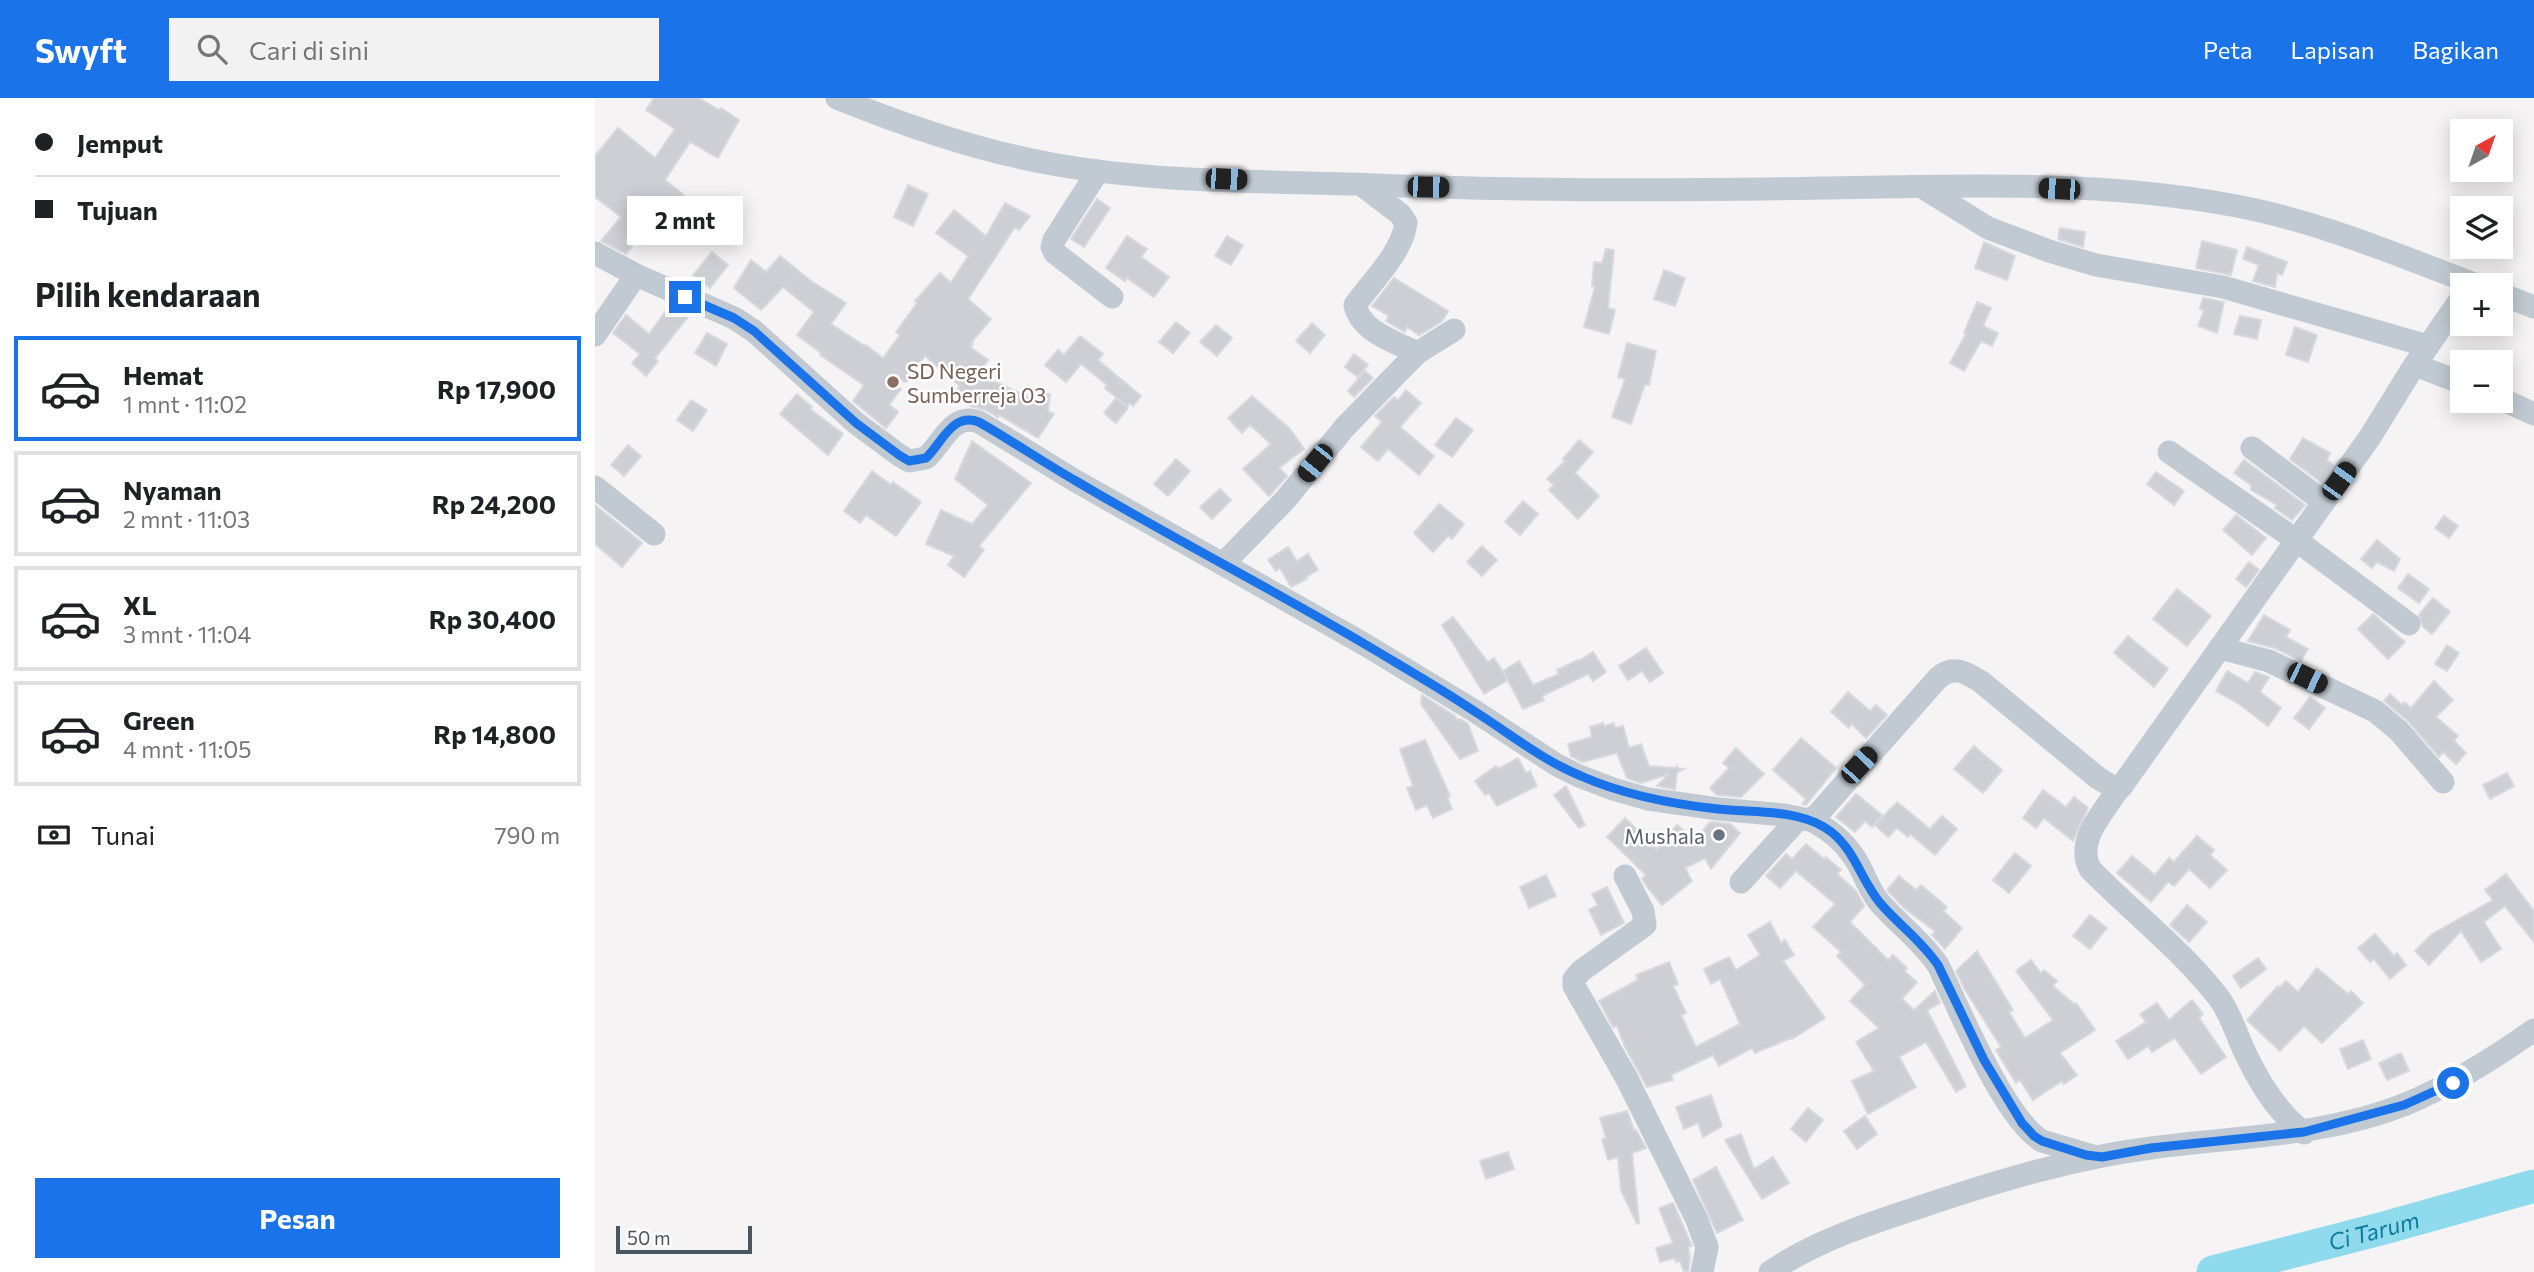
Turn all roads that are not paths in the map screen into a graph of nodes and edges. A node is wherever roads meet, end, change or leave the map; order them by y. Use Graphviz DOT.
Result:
graph roads {
  1 [pos="837,98"];
  2 [pos="1098,171"];
  3 [pos="1362,185"];
  4 [pos="1921,187"];
  5 [pos="595,253"];
  6 [pos="636,275"];
  7 [pos="2450,280"];
  8 [pos="1112,297"];
  9 [pos="2513,299"];
  10 [pos="2534,307"];
  11 [pos="2450,316"];
  12 [pos="1454,330"];
  13 [pos="595,335"];
  14 [pos="1417,353"];
  15 [pos="2422,355"];
  16 [pos="2450,375"];
  17 [pos="2513,405"];
  18 [pos="2534,414"];
  19 [pos="2252,448"];
  20 [pos="2169,452"];
  21 [pos="595,487"];
  22 [pos="2324,502"];
  23 [pos="654,534"];
  24 [pos="2296,540"];
  25 [pos="1223,564"];
  26 [pos="2409,624"];
  27 [pos="2220,648"];
  28 [pos="2443,782"];
  29 [pos="2119,788"];
  30 [pos="1805,819"];
  31 [pos="1625,876"];
  32 [pos="1741,882"];
  33 [pos="2534,1030"];
  34 [pos="2304,1132"];
  35 [pos="2102,1157"];
  36 [pos="1702,1272"];
  37 [pos="1770,1272"];
  1 -- 2 [label="street"];
  2 -- 3 [label="street"];
  2 -- 8 [label="street"];
  3 -- 4 [label="street"];
  3 -- 14 [label="street"];
  4 -- 7 [label="street"];
  4 -- 15 [label="street"];
  5 -- 6 [label="street"];
  6 -- 13 [label="street"];
  6 -- 25 [label="street"];
  9 -- 10 [label="street"];
  11 -- 15 [label="street"];
  12 -- 14 [label="street"];
  14 -- 25 [label="street"];
  15 -- 16 [label="street"];
  15 -- 22 [label="street"];
  17 -- 18 [label="street"];
  19 -- 22 [label="street"];
  20 -- 24 [label="street"];
  21 -- 23 [label="street"];
  22 -- 24 [label="street"];
  24 -- 26 [label="street"];
  24 -- 27 [label="street"];
  25 -- 30 [label="street"];
  27 -- 28 [label="street"];
  27 -- 29 [label="street"];
  29 -- 30 [label="street"];
  29 -- 34 [label="street"];
  30 -- 32 [label="street"];
  30 -- 35 [label="street"];
  31 -- 36 [label="street"];
  33 -- 34 [label="street"];
  34 -- 35 [label="street"];
  35 -- 37 [label="street"];
}
